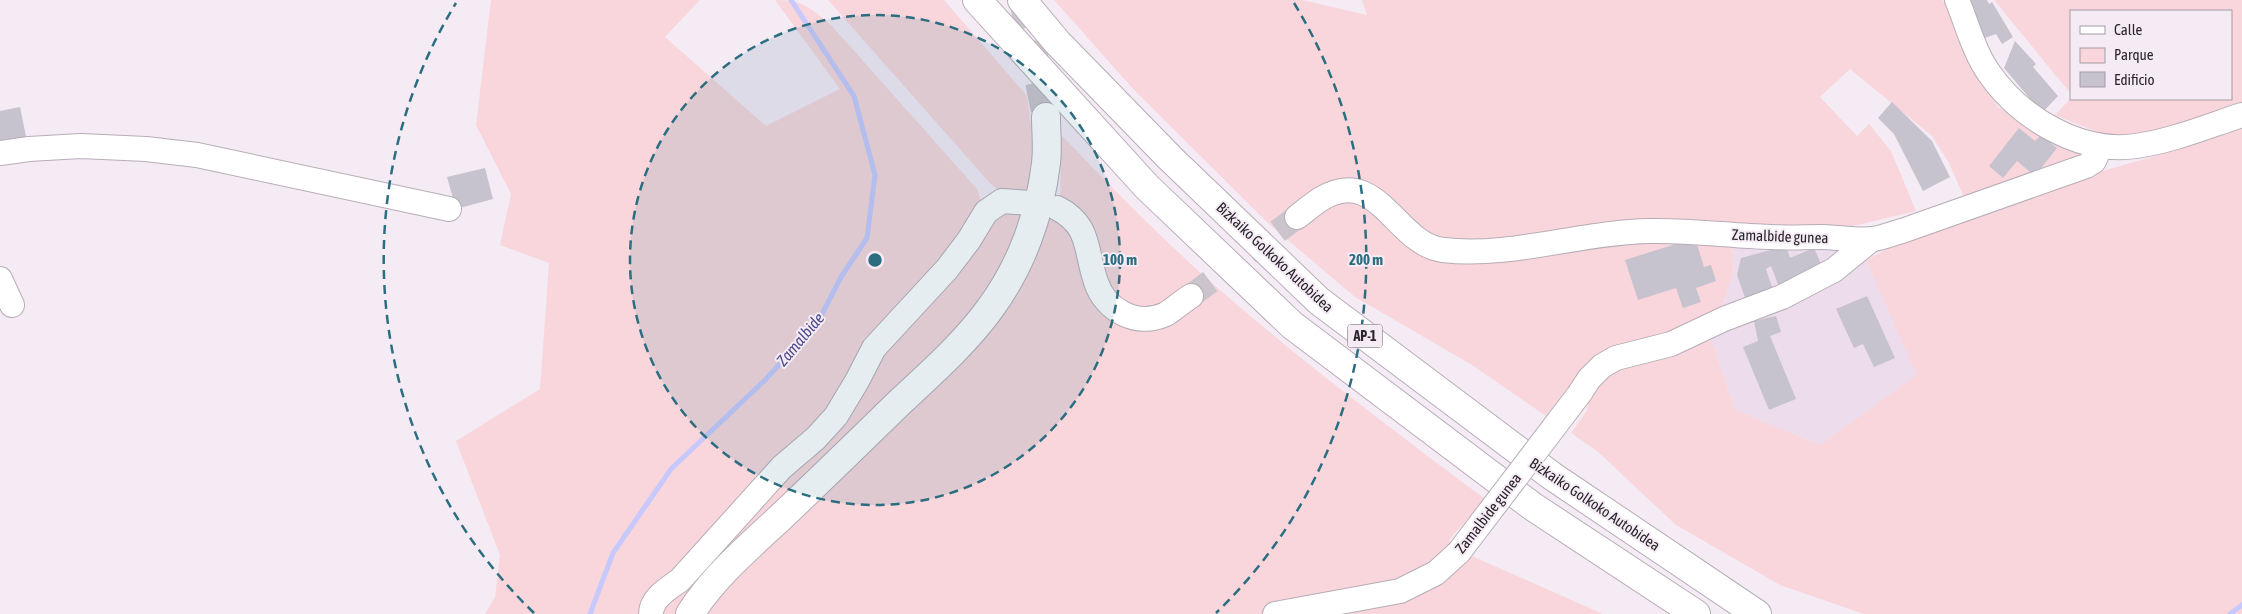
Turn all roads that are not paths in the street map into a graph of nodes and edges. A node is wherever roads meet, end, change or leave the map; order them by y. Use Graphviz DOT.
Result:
graph roads {
  1 [pos="977,0"];
  2 [pos="1022,0"];
  3 [pos="1957,0"];
  4 [pos="2242,115"];
  5 [pos="1046,117"];
  6 [pos="2100,146"];
  7 [pos="0,153"];
  8 [pos="1030,204"];
  9 [pos="1057,208"];
  10 [pos="449,209"];
  11 [pos="1297,217"];
  12 [pos="1872,239"];
  13 [pos="0,279"];
  14 [pos="1190,296"];
  15 [pos="12,304"];
  16 [pos="651,614"];
  17 [pos="690,614"];
  18 [pos="1275,614"];
  19 [pos="1696,614"];
  20 [pos="1757,614"];
  1 -- 19 [label="main road, AP-1"];
  2 -- 20 [label="main road, Bizkaiko Golkoko Autobidea / AP-1"];
  3 -- 6 [label="street"];
  4 -- 6 [label="street"];
  5 -- 17 [label="main road"];
  6 -- 12 [label="street, Zamalbide gunea"];
  7 -- 10 [label="street"];
  8 -- 16 [label="street"];
  9 -- 14 [label="street"];
  11 -- 12 [label="street, Zamalbide gunea"];
  12 -- 18 [label="street, Zamalbide gunea, bridge"];
  13 -- 15 [label="street"];
}
